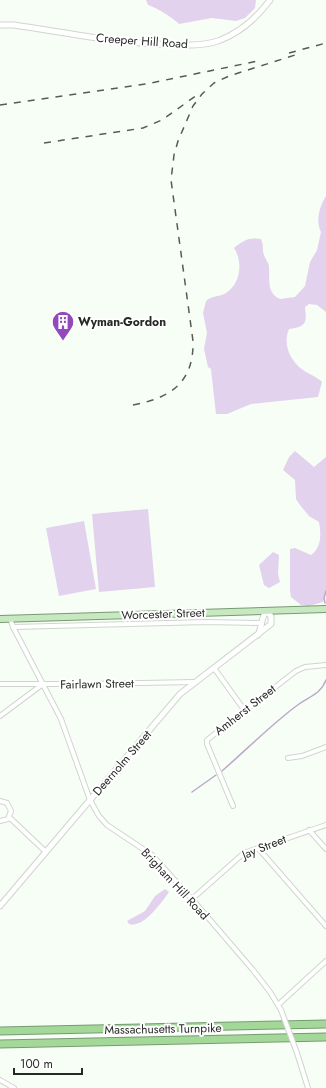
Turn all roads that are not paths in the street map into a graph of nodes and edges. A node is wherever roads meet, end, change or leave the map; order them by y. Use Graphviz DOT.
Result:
graph roads {
  1 [pos="270,0"];
  2 [pos="0,25"];
  3 [pos="326,609"];
  4 [pos="266,611"];
  5 [pos="0,618"];
  6 [pos="10,618"];
  7 [pos="262,623"];
  8 [pos="13,627"];
  9 [pos="258,635"];
  10 [pos="326,665"];
  11 [pos="214,668"];
  12 [pos="195,682"];
  13 [pos="0,684"];
  14 [pos="43,684"];
  15 [pos="245,711"];
  16 [pos="0,716"];
  17 [pos="326,747"];
  18 [pos="288,758"];
  19 [pos="90,800"];
  20 [pos="0,802"];
  21 [pos="233,806"];
  22 [pos="9,817"];
  23 [pos="0,821"];
  24 [pos="326,825"];
  25 [pos="309,830"];
  26 [pos="258,848"];
  27 [pos="326,849"];
  28 [pos="46,852"];
  29 [pos="192,899"];
  30 [pos="0,906"];
  31 [pos="326,926"];
  32 [pos="326,961"];
  33 [pos="279,1004"];
  34 [pos="326,1024"];
  35 [pos="0,1031"];
  36 [pos="326,1037"];
  37 [pos="0,1044"];
  38 [pos="0,1080"];
  39 [pos="14,1088"];
  40 [pos="308,1088"];
  1 -- 2 [label="street, Creeper Hill Road"];
  3 -- 4 [label="main road, Worcester Street"];
  4 -- 6 [label="main road, Worcester Street"];
  4 -- 7 [label="street"];
  4 -- 9 [label="street, Deernolm Street"];
  5 -- 6 [label="main road, Worcester Street"];
  6 -- 8 [label="street, Brigham Hill Road"];
  7 -- 8 [label="street"];
  7 -- 9 [label="street"];
  8 -- 14 [label="street, Brigham Hill Road"];
  9 -- 11 [label="street, Deernolm Street"];
  10 -- 15 [label="street, Amherst Street"];
  11 -- 12 [label="street, Deernolm Street"];
  11 -- 15 [label="street"];
  12 -- 14 [label="street, Fairlawn Street"];
  12 -- 19 [label="street, Deernolm Street"];
  13 -- 14 [label="street, Fairlawn Street"];
  14 -- 16 [label="street"];
  14 -- 19 [label="street, Brigham Hill Road"];
  15 -- 21 [label="street, Amherst Street"];
  17 -- 18 [label="street"];
  19 -- 28 [label="street, Deernolm Street"];
  19 -- 29 [label="street, Brigham Hill Road"];
  20 -- 22 [label="street"];
  22 -- 23 [label="street"];
  22 -- 28 [label="street"];
  24 -- 25 [label="street, Jay Street"];
  25 -- 26 [label="street, Jay Street"];
  25 -- 27 [label="street"];
  26 -- 29 [label="street, Jay Street"];
  26 -- 31 [label="street"];
  28 -- 30 [label="street, Deernolm Street"];
  29 -- 33 [label="street, Brigham Hill Road"];
  32 -- 33 [label="street"];
  33 -- 40 [label="street, Brigham Hill Road, bridge"];
  34 -- 35 [label="highway, Massachusetts Turnpike"];
  36 -- 37 [label="highway, Massachusetts Turnpike"];
  38 -- 39 [label="street"];
}
